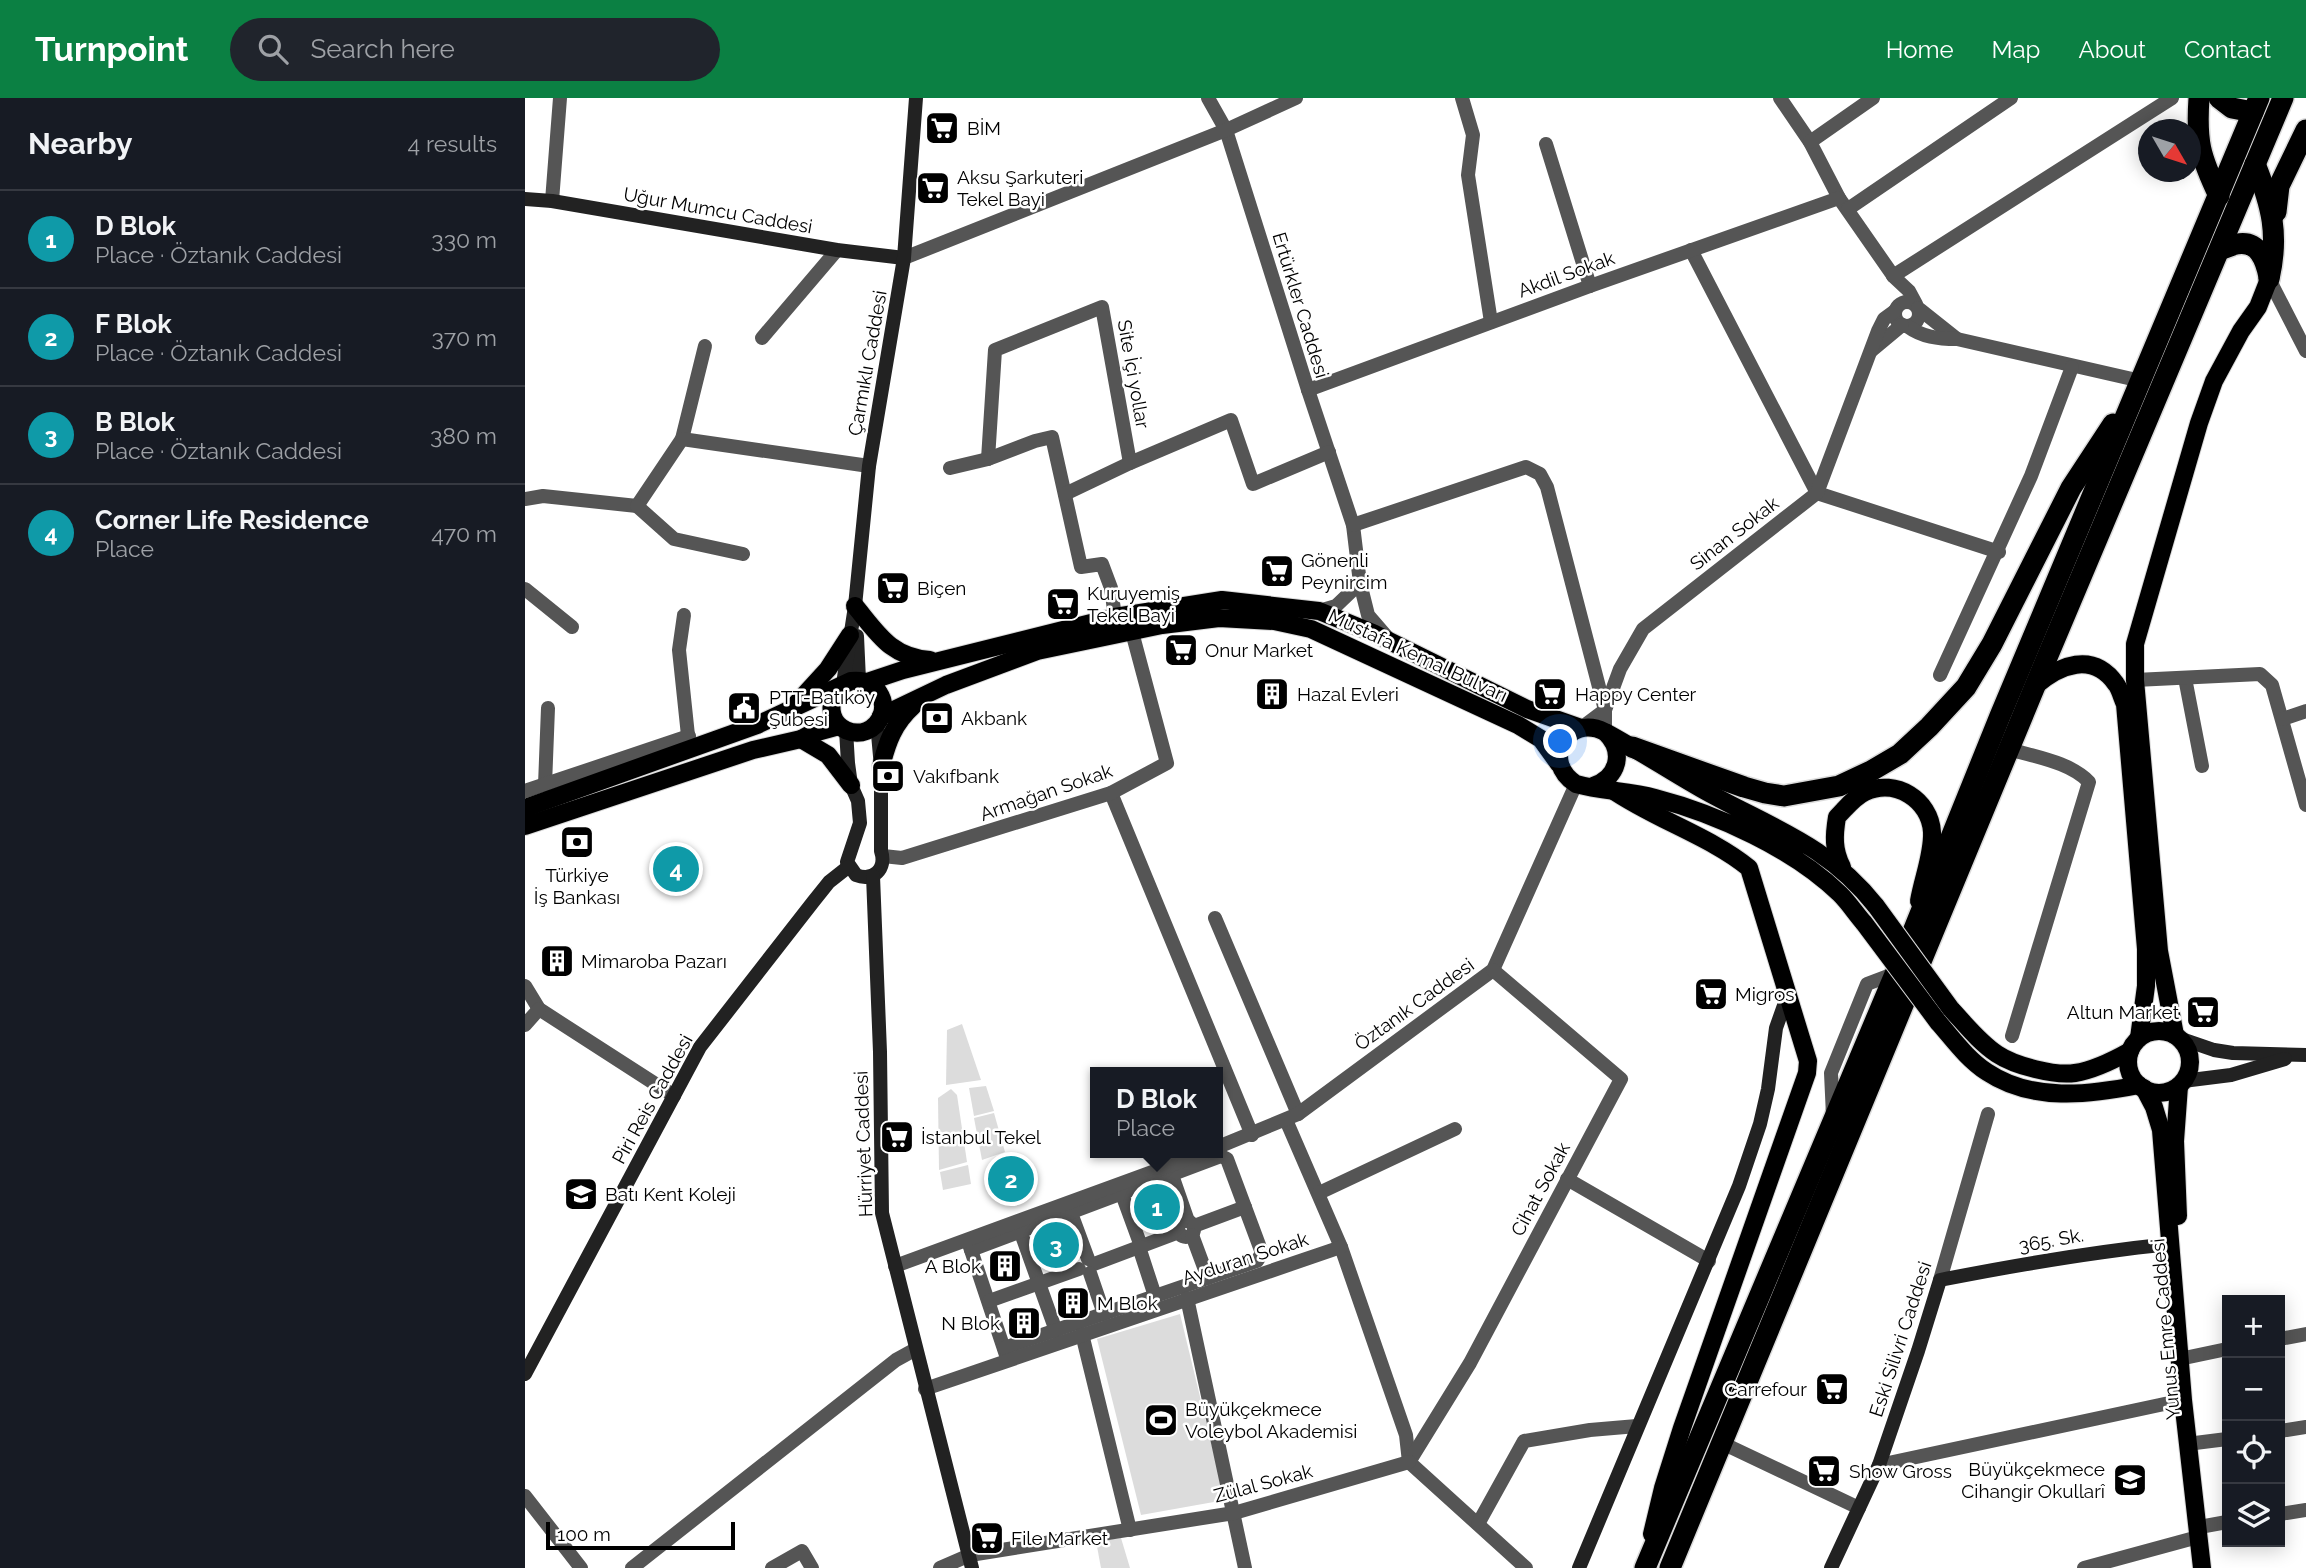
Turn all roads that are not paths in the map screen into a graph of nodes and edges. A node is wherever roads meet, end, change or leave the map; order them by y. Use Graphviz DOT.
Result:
graph roads {
  1 [pos="560,98"];
  2 [pos="916,98"];
  3 [pos="1207,98"];
  4 [pos="1296,98"];
  5 [pos="1462,98"];
  6 [pos="1780,98"];
  7 [pos="1873,98"];
  8 [pos="2011,98"];
  9 [pos="2172,98"];
  10 [pos="2199,98"];
  11 [pos="2219,98"];
  12 [pos="2283,98"];
  13 [pos="2256,105"];
  14 [pos="1226,130"];
  15 [pos="2306,130"];
  16 [pos="1810,142"];
  17 [pos="1546,144"];
  18 [pos="2255,164"];
  19 [pos="2219,196"];
  20 [pos="525,199"];
  21 [pos="552,201"];
  22 [pos="1844,204"];
  23 [pos="2275,236"];
  24 [pos="837,250"];
  25 [pos="1691,250"];
  26 [pos="2221,250"];
  27 [pos="904,258"];
  28 [pos="1893,276"];
  29 [pos="2269,279"];
  30 [pos="1590,286"];
  31 [pos="1917,306"];
  32 [pos="1896,309"];
  33 [pos="1491,322"];
  34 [pos="1904,326"];
  35 [pos="762,338"];
  36 [pos="1957,339"];
  37 [pos="705,346"];
  38 [pos="1871,351"];
  39 [pos="2306,351"];
  40 [pos="2072,367"];
  41 [pos="2141,382"];
  42 [pos="1308,390"];
  43 [pos="682,439"];
  44 [pos="1329,452"];
  45 [pos="992,457"];
  46 [pos="1130,463"];
  47 [pos="869,466"];
  48 [pos="950,468"];
  49 [pos="1818,493"];
  50 [pos="1065,494"];
  51 [pos="525,499"];
  52 [pos="637,506"];
  53 [pos="1353,525"];
  54 [pos="1999,552"];
  55 [pos="743,554"];
  56 [pos="1360,583"];
  57 [pos="525,589"];
  58 [pos="855,606"];
  59 [pos="1319,611"];
  60 [pos="684,615"];
  61 [pos="1115,617"];
  62 [pos="572,627"];
  63 [pos="1132,632"];
  64 [pos="850,635"];
  65 [pos="1392,644"];
  66 [pos="944,661"];
  67 [pos="1940,675"];
  68 [pos="2185,678"];
  69 [pos="2135,680"];
  70 [pos="851,684"];
  71 [pos="2035,686"];
  72 [pos="936,689"];
  73 [pos="548,708"];
  74 [pos="791,709"];
  75 [pos="1605,710"];
  76 [pos="2306,711"];
  77 [pos="2283,719"];
  78 [pos="879,720"];
  79 [pos="842,728"];
  80 [pos="1581,728"];
  81 [pos="1605,732"];
  82 [pos="801,739"];
  83 [pos="689,743"];
  84 [pos="1632,747"];
  85 [pos="2009,748"];
  86 [pos="1559,764"];
  87 [pos="881,766"];
  88 [pos="2203,766"];
  89 [pos="545,785"];
  90 [pos="851,785"];
  91 [pos="1593,786"];
  92 [pos="525,791"];
  93 [pos="1111,793"];
  94 [pos="2306,805"];
  95 [pos="525,808"];
  96 [pos="525,826"];
  97 [pos="851,848"];
  98 [pos="882,853"];
  99 [pos="848,867"];
  100 [pos="1843,870"];
  101 [pos="873,876"];
  102 [pos="1215,918"];
  103 [pos="1914,929"];
  104 [pos="1493,970"];
  105 [pos="525,986"];
  106 [pos="1787,997"];
  107 [pos="539,1009"];
  108 [pos="525,1025"];
  109 [pos="2177,1036"];
  110 [pos="2012,1037"];
  111 [pos="2135,1044"];
  112 [pos="2305,1055"];
  113 [pos="2181,1083"];
  114 [pos="2141,1087"];
  115 [pos="674,1096"];
  116 [pos="1988,1114"];
  117 [pos="1292,1117"];
  118 [pos="1455,1129"];
  119 [pos="1252,1135"];
  120 [pos="1223,1145"];
  121 [pos="1223,1157"];
  122 [pos="1191,1158"];
  123 [pos="1216,1158"];
  124 [pos="1172,1175"];
  125 [pos="1567,1179"];
  126 [pos="1319,1193"];
  127 [pos="1122,1194"];
  128 [pos="1245,1207"];
  129 [pos="1071,1213"];
  130 [pos="1188,1228"];
  131 [pos="1021,1233"];
  132 [pos="2174,1243"];
  133 [pos="969,1245"];
  134 [pos="1140,1246"];
  135 [pos="1341,1247"];
  136 [pos="1709,1261"];
  137 [pos="895,1266"];
  138 [pos="1088,1266"];
  139 [pos="1208,1278"];
  140 [pos="1940,1280"];
  141 [pos="1039,1283"];
  142 [pos="1156,1296"];
  143 [pos="1187,1297"];
  144 [pos="989,1301"];
  145 [pos="1104,1314"];
  146 [pos="1056,1331"];
  147 [pos="1082,1334"];
  148 [pos="2306,1334"];
  149 [pos="2285,1338"];
  150 [pos="916,1349"];
  151 [pos="2222,1350"];
  152 [pos="1006,1354"];
  153 [pos="2189,1357"];
  154 [pos="526,1370"];
  155 [pos="925,1389"];
  156 [pos="2183,1400"];
  157 [pos="1637,1426"];
  158 [pos="2306,1427"];
  159 [pos="2285,1430"];
  160 [pos="2222,1440"];
  161 [pos="1722,1443"];
  162 [pos="2195,1443"];
  163 [pos="1409,1462"];
  164 [pos="1879,1465"];
  165 [pos="525,1496"];
  166 [pos="1859,1508"];
  167 [pos="2306,1510"];
  168 [pos="1234,1513"];
  169 [pos="2285,1513"];
  170 [pos="1478,1524"];
  171 [pos="2222,1524"];
  172 [pos="1130,1530"];
  173 [pos="2201,1531"];
  174 [pos="971,1562"];
  175 [pos="581,1568"];
  176 [pos="632,1568"];
  177 [pos="772,1568"];
  178 [pos="812,1568"];
  179 [pos="940,1568"];
  180 [pos="1245,1568"];
  181 [pos="1526,1568"];
  182 [pos="1579,1568"];
  183 [pos="1644,1568"];
  184 [pos="1670,1568"];
  185 [pos="1831,1568"];
  186 [pos="2084,1568"];
  187 [pos="2201,1568"];
  188 [pos="2211,1568"];
  1 -- 21 [label="street"];
  2 -- 27 [label="main road, Çarmıklı Caddesi"];
  3 -- 14 [label="street, Ertürkler Caddesi"];
  4 -- 14 [label="street"];
  5 -- 33 [label="street"];
  6 -- 16 [label="street"];
  7 -- 16 [label="street"];
  8 -- 22 [label="street, Akdil Sokak"];
  9 -- 28 [label="street"];
  10 -- 19 [label="highway"];
  11 -- 13 [label="highway"];
  12 -- 18 [label="highway"];
  13 -- 19 [label="highway"];
  14 -- 27 [label="street"];
  14 -- 42 [label="street, Ertürkler Caddesi"];
  15 -- 23 [label="highway"];
  16 -- 22 [label="street"];
  17 -- 30 [label="street"];
  18 -- 23 [label="highway"];
  18 -- 26 [label="highway"];
  19 -- 41 [label="highway"];
  20 -- 21 [label="main road, Uğur Mumcu Caddesi"];
  21 -- 24 [label="main road, Uğur Mumcu Caddesi"];
  22 -- 25 [label="street, Akdil Sokak"];
  22 -- 28 [label="street"];
  23 -- 29 [label="highway"];
  24 -- 27 [label="main road, Uğur Mumcu Caddesi"];
  24 -- 35 [label="street"];
  25 -- 30 [label="street, Akdil Sokak"];
  25 -- 49 [label="street"];
  26 -- 29 [label="highway"];
  26 -- 71 [label="highway"];
  27 -- 47 [label="main road, Çarmıklı Caddesi"];
  28 -- 31 [label="street"];
  28 -- 32 [label="street"];
  29 -- 39 [label="street"];
  29 -- 69 [label="main road"];
  30 -- 33 [label="street, Akdil Sokak"];
  31 -- 32 [label="street"];
  31 -- 34 [label="street"];
  31 -- 36 [label="street"];
  32 -- 34 [label="street"];
  32 -- 38 [label="street"];
  33 -- 42 [label="street, Akdil Sokak"];
  34 -- 36 [label="street"];
  34 -- 38 [label="street"];
  36 -- 40 [label="street"];
  37 -- 43 [label="street"];
  38 -- 49 [label="street"];
  40 -- 41 [label="street"];
  40 -- 54 [label="street"];
  41 -- 84 [label="highway"];
  41 -- 103 [label="highway"];
  42 -- 44 [label="street, Ertürkler Caddesi"];
  43 -- 47 [label="street"];
  43 -- 52 [label="street"];
  44 -- 46 [label="street, Site İçi yollar"];
  44 -- 53 [label="street, Ertürkler Caddesi"];
  45 -- 46 [label="street, Site İçi yollar"];
  45 -- 48 [label="street"];
  45 -- 50 [label="street"];
  46 -- 50 [label="street, Site İçi yollar"];
  47 -- 58 [label="main road, Çarmıklı Caddesi"];
  49 -- 54 [label="street"];
  49 -- 75 [label="street, Sinan Sokak"];
  50 -- 61 [label="street"];
  51 -- 52 [label="street"];
  52 -- 55 [label="street"];
  53 -- 56 [label="street, Ertürkler Caddesi"];
  53 -- 75 [label="street"];
  54 -- 67 [label="street"];
  56 -- 59 [label="street"];
  56 -- 65 [label="street, Ertürkler Caddesi"];
  57 -- 62 [label="street"];
  58 -- 64 [label="main road, Çarmıklı Caddesi"];
  58 -- 66 [label="main road"];
  58 -- 70 [label="main road"];
  59 -- 61 [label="main road, Mustafa Kemal Bulvarı"];
  59 -- 65 [label="main road, Mustafa Kemal Bulvarı"];
  60 -- 83 [label="street"];
  61 -- 66 [label="main road, Mustafa Kemal Bulvarı"];
  63 -- 72 [label="main road, Mustafa Kemal Bulvarı"];
  63 -- 86 [label="main road, Mustafa Kemal Bulvarı"];
  63 -- 93 [label="street, Armağan Sokak"];
  64 -- 70 [label="main road, Çarmıklı Caddesi"];
  64 -- 74 [label="main road"];
  65 -- 80 [label="main road, Mustafa Kemal Bulvarı"];
  66 -- 70 [label="main road, Mustafa Kemal Bulvarı"];
  68 -- 69 [label="street"];
  68 -- 77 [label="street"];
  68 -- 88 [label="street"];
  69 -- 109 [label="main road"];
  70 -- 74 [label="main road, Mustafa Kemal Bulvarı"];
  70 -- 78 [label="main road"];
  70 -- 79 [label="main road"];
  71 -- 85 [label="highway"];
  71 -- 111 [label="main road"];
  72 -- 78 [label="main road, Mustafa Kemal Bulvarı"];
  72 -- 87 [label="main road"];
  73 -- 89 [label="street"];
  74 -- 83 [label="main road, Mustafa Kemal Bulvarı"];
  75 -- 80 [label="street"];
  75 -- 81 [label="street, Sinan Sokak"];
  76 -- 77 [label="street"];
  77 -- 94 [label="street"];
  78 -- 79 [label="main road"];
  78 -- 87 [label="main road"];
  79 -- 82 [label="main road"];
  79 -- 90 [label="main road"];
  80 -- 81 [label="main road"];
  80 -- 86 [label="main road"];
  81 -- 84 [label="main road"];
  81 -- 91 [label="main road"];
  82 -- 90 [label="main road"];
  82 -- 96 [label="main road"];
  83 -- 89 [label="street"];
  83 -- 95 [label="main road, Mustafa Kemal Bulvarı"];
  84 -- 100 [label="main road"];
  85 -- 110 [label="street"];
  85 -- 161 [label="highway"];
  86 -- 91 [label="main road"];
  87 -- 98 [label="main road"];
  89 -- 92 [label="street"];
  90 -- 97 [label="main road"];
  91 -- 104 [label="street, Öztanık Caddesi"];
  91 -- 106 [label="main road"];
  91 -- 114 [label="main road, bridge"];
  93 -- 98 [label="street, Armağan Sokak"];
  93 -- 119 [label="street"];
  97 -- 98 [label="main road"];
  97 -- 99 [label="main road"];
  98 -- 101 [label="main road"];
  99 -- 101 [label="main road"];
  99 -- 115 [label="main road, Piri Reis Caddesi"];
  100 -- 103 [label="main road"];
  100 -- 111 [label="main road, bridge"];
  101 -- 137 [label="main road, Hürriyet Caddesi"];
  102 -- 117 [label="street"];
  103 -- 183 [label="highway"];
  104 -- 117 [label="street, Öztanık Caddesi"];
  104 -- 125 [label="street, Cihat Sokak"];
  105 -- 107 [label="street"];
  106 -- 136 [label="main road"];
  106 -- 183 [label="main road"];
  107 -- 108 [label="street"];
  107 -- 115 [label="street"];
  109 -- 111 [label="main road"];
  109 -- 112 [label="main road"];
  109 -- 113 [label="main road"];
  111 -- 114 [label="main road"];
  112 -- 113 [label="main road"];
  113 -- 114 [label="main road"];
  113 -- 132 [label="main road, Yunus Emre Caddesi"];
  114 -- 132 [label="main road"];
  115 -- 154 [label="main road, Piri Reis Caddesi"];
  116 -- 140 [label="street, Eski Silivri Caddesi"];
  117 -- 119 [label="street, Öztanık Caddesi"];
  117 -- 126 [label="street"];
  118 -- 126 [label="street"];
  119 -- 120 [label="street, Öztanık Caddesi"];
  121 -- 128 [label="street"];
  122 -- 133 [label="street"];
  123 -- 124 [label="street"];
  124 -- 127 [label="street"];
  124 -- 130 [label="street"];
  125 -- 136 [label="street"];
  125 -- 163 [label="street, Cihat Sokak"];
  126 -- 135 [label="street"];
  127 -- 129 [label="street"];
  127 -- 134 [label="street"];
  128 -- 130 [label="street"];
  128 -- 139 [label="street"];
  129 -- 131 [label="street"];
  129 -- 138 [label="street"];
  130 -- 134 [label="street"];
  130 -- 139 [label="street"];
  131 -- 133 [label="street"];
  131 -- 141 [label="street"];
  132 -- 140 [label="main road, 365. Sk."];
  132 -- 153 [label="main road, Yunus Emre Caddesi"];
  132 -- 156 [label="main road"];
  133 -- 137 [label="street"];
  133 -- 144 [label="street"];
  134 -- 138 [label="street"];
  134 -- 142 [label="street"];
  135 -- 143 [label="street, Ayduran Sokak"];
  135 -- 163 [label="street"];
  136 -- 157 [label="main road"];
  137 -- 150 [label="main road, Hürriyet Caddesi"];
  138 -- 141 [label="street"];
  138 -- 145 [label="street"];
  139 -- 142 [label="street"];
  140 -- 164 [label="main road, Eski Silivri Caddesi"];
  141 -- 144 [label="street"];
  141 -- 146 [label="street"];
  142 -- 145 [label="street"];
  143 -- 147 [label="street, Ayduran Sokak"];
  143 -- 168 [label="street"];
  144 -- 152 [label="street"];
  145 -- 146 [label="street"];
  146 -- 152 [label="street"];
  147 -- 152 [label="street, Ayduran Sokak"];
  147 -- 172 [label="street"];
  148 -- 149 [label="street"];
  150 -- 155 [label="main road, Hürriyet Caddesi"];
  150 -- 176 [label="street"];
  151 -- 153 [label="street"];
  152 -- 155 [label="street, Ayduran Sokak"];
  153 -- 162 [label="main road, Yunus Emre Caddesi"];
  155 -- 174 [label="main road, Hürriyet Caddesi"];
  156 -- 164 [label="street"];
  156 -- 173 [label="main road"];
  157 -- 170 [label="street"];
  157 -- 182 [label="main road"];
  158 -- 159 [label="street"];
  160 -- 162 [label="street"];
  161 -- 166 [label="street"];
  161 -- 184 [label="highway"];
  162 -- 173 [label="main road, Yunus Emre Caddesi"];
  163 -- 168 [label="street, Zülal Sokak"];
  163 -- 170 [label="street"];
  164 -- 166 [label="main road, Eski Silivri Caddesi"];
  165 -- 175 [label="street"];
  166 -- 185 [label="main road, Eski Silivri Caddesi"];
  167 -- 169 [label="street"];
  168 -- 172 [label="street, Zülal Sokak"];
  168 -- 180 [label="street"];
  170 -- 181 [label="street"];
  171 -- 173 [label="street"];
  172 -- 174 [label="street, Zülal Sokak"];
  173 -- 186 [label="street"];
  173 -- 187 [label="main road"];
  173 -- 188 [label="main road, Yunus Emre Caddesi"];
  174 -- 179 [label="street, Zülal Sokak"];
  177 -- 178 [label="street"];
}
